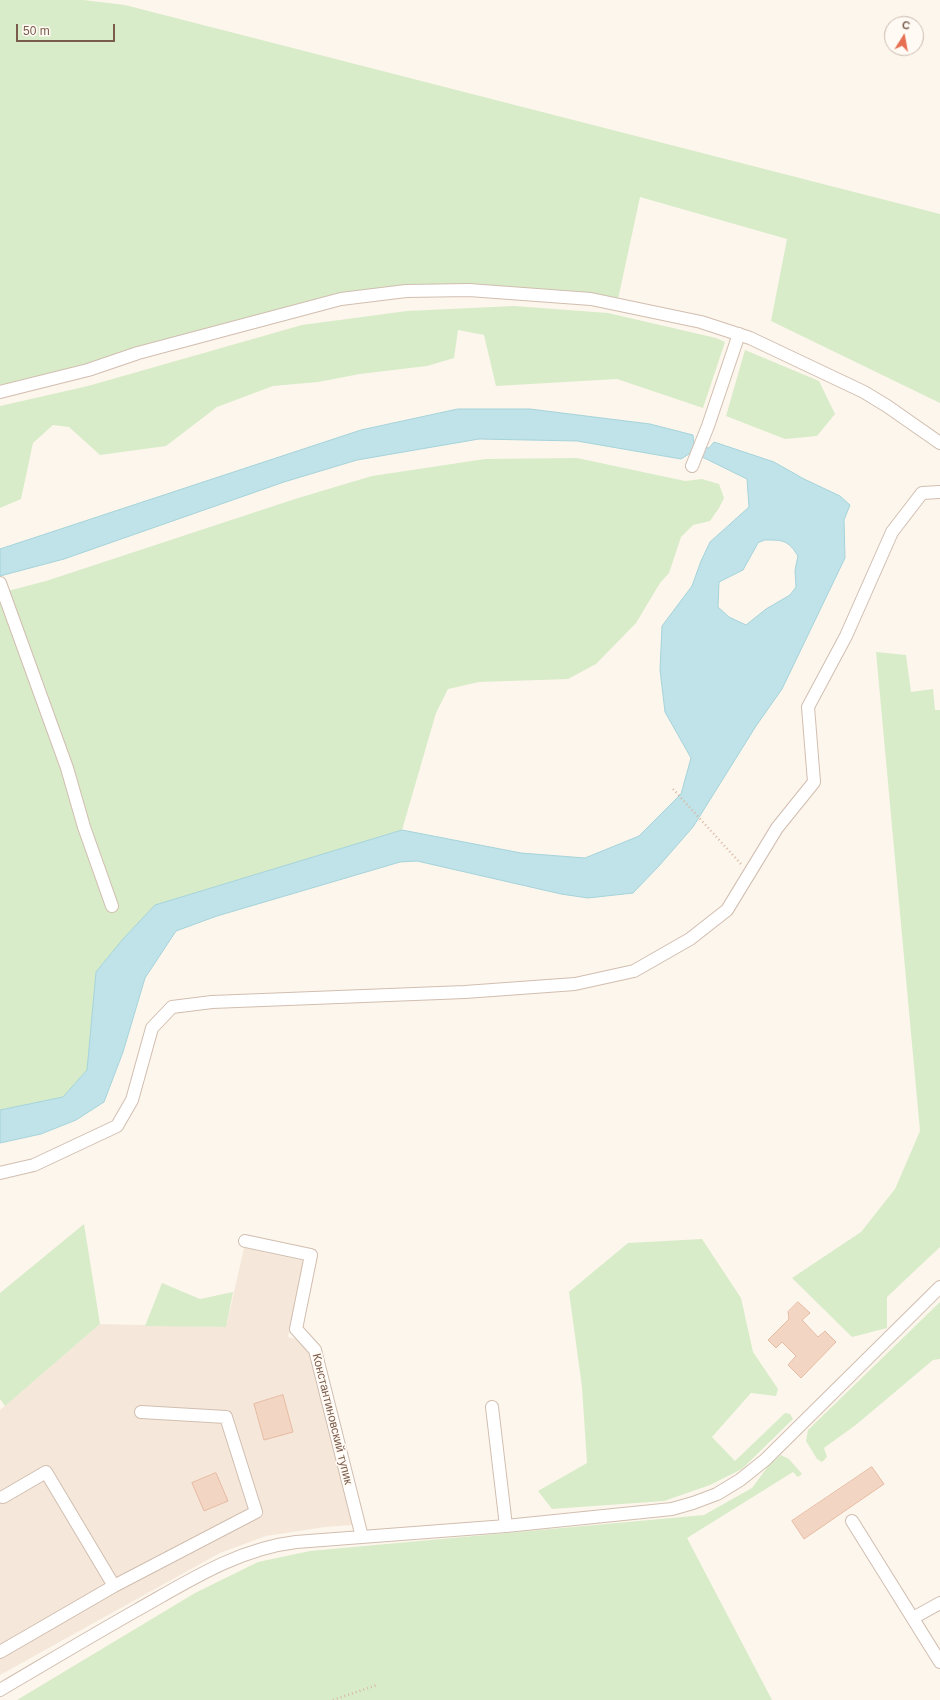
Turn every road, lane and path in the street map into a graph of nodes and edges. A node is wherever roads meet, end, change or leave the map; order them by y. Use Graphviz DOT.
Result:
graph roads {
  1 [pos="739,334"];
  2 [pos="0,392"];
  3 [pos="940,442"];
  4 [pos="692,466"];
  5 [pos="940,492"];
  6 [pos="0,583"];
  7 [pos="673,789"];
  8 [pos="750,873"];
  9 [pos="112,906"];
  10 [pos="0,1173"];
  11 [pos="245,1241"];
  12 [pos="940,1287"];
  13 [pos="492,1407"];
  14 [pos="141,1412"];
  15 [pos="3,1497"];
  16 [pos="852,1521"];
  17 [pos="506,1526"];
  18 [pos="362,1537"];
  19 [pos="114,1586"];
  20 [pos="940,1603"];
  21 [pos="914,1618"];
  22 [pos="0,1652"];
  23 [pos="940,1662"];
  24 [pos="377,1685"];
  25 [pos="0,1690"];
  26 [pos="333,1700"];
  1 -- 2 [label="street"];
  1 -- 3 [label="street"];
  1 -- 4 [label="street"];
  5 -- 8 [label="street"];
  6 -- 9 [label="street"];
  7 -- 8 [label="path"];
  8 -- 10 [label="street"];
  11 -- 18 [label="street, Константиновский тупик"];
  12 -- 17 [label="street"];
  13 -- 17 [label="street"];
  14 -- 19 [label="street"];
  15 -- 19 [label="street"];
  16 -- 21 [label="street"];
  17 -- 18 [label="street"];
  18 -- 25 [label="street"];
  19 -- 22 [label="street"];
  20 -- 21 [label="street"];
  21 -- 23 [label="street"];
  24 -- 26 [label="path"];
}
